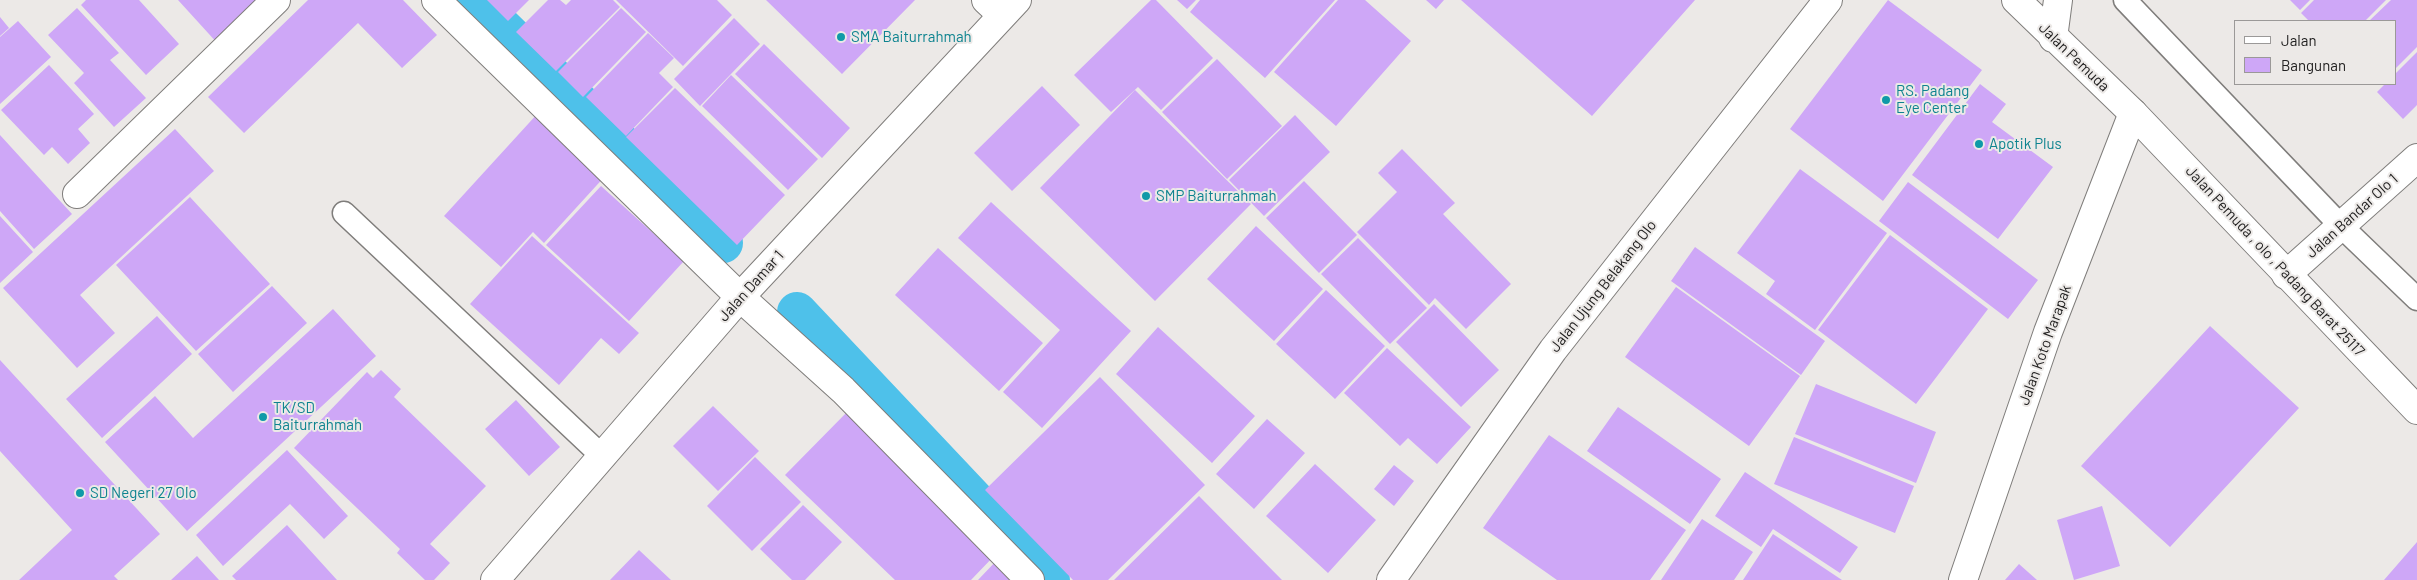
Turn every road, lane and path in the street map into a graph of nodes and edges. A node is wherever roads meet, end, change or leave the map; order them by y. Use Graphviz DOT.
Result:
graph roads {
  1 [pos="276,0"];
  2 [pos="436,0"];
  3 [pos="1828,0"];
  4 [pos="2016,0"];
  5 [pos="2058,0"];
  6 [pos="2125,0"];
  7 [pos="1002,5"];
  8 [pos="2054,38"];
  9 [pos="2133,113"];
  10 [pos="2417,158"];
  11 [pos="77,194"];
  12 [pos="344,214"];
  13 [pos="2341,226"];
  14 [pos="2286,275"];
  15 [pos="742,294"];
  16 [pos="2417,299"];
  17 [pos="2417,410"];
  18 [pos="602,456"];
  19 [pos="495,580"];
  20 [pos="1030,580"];
  21 [pos="1391,580"];
  22 [pos="1963,580"];
  1 -- 11 [label="street"];
  2 -- 15 [label="street"];
  3 -- 21 [label="street, Jalan Ujung Belakang Olo"];
  4 -- 8 [label="street, Jalan Pemuda"];
  5 -- 8 [label="street"];
  6 -- 13 [label="lane"];
  7 -- 15 [label="street, Jalan Damar 1"];
  8 -- 9 [label="street, Jalan Pemuda"];
  9 -- 14 [label="street, Jalan Pemuda , olo , Padang Barat 25117"];
  9 -- 22 [label="street, Jalan Koto Marapak"];
  10 -- 13 [label="street, Jalan Bandar Olo 1"];
  12 -- 18 [label="lane"];
  13 -- 14 [label="street, Jalan Bandar Olo 1"];
  13 -- 16 [label="lane"];
  14 -- 17 [label="street, Jalan Pemuda , olo , Padang Barat 25117"];
  15 -- 18 [label="street, Jalan Damar 1"];
  15 -- 20 [label="street"];
  18 -- 19 [label="street, Jalan Damar 1"];
}
